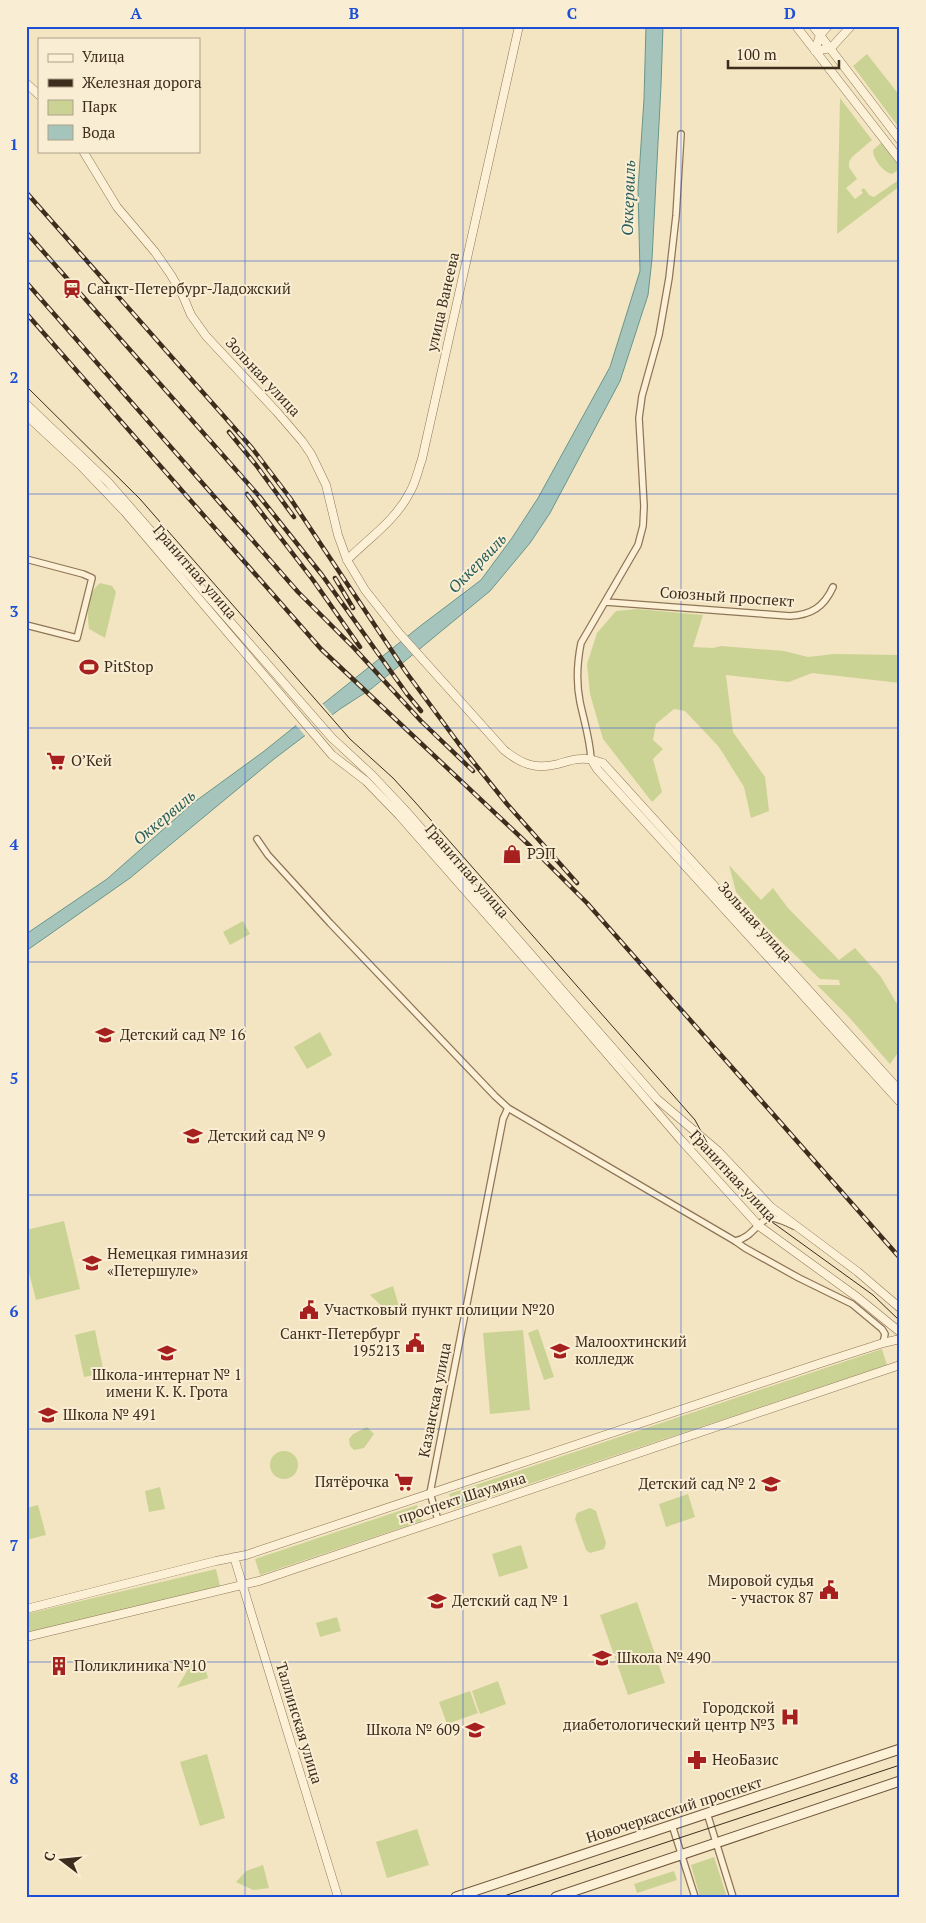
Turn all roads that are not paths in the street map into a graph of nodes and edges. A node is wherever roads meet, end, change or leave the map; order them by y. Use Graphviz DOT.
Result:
graph roads {
  1 [pos="518,26"];
  2 [pos="796,26"];
  3 [pos="813,26"];
  4 [pos="828,26"];
  5 [pos="851,26"];
  6 [pos="820,35"];
  7 [pos="830,48"];
  8 [pos="815,51"];
  9 [pos="26,83"];
  10 [pos="38,94"];
  11 [pos="681,134"];
  12 [pos="900,140"];
  13 [pos="84,152"];
  14 [pos="900,160"];
  15 [pos="26,404"];
  16 [pos="26,414"];
  17 [pos="26,559"];
  18 [pos="347,560"];
  19 [pos="833,587"];
  20 [pos="606,602"];
  21 [pos="26,625"];
  22 [pos="591,759"];
  23 [pos="257,838"];
  24 [pos="900,1091"];
  25 [pos="900,1102"];
  26 [pos="508,1108"];
  27 [pos="759,1226"];
  28 [pos="796,1227"];
  29 [pos="736,1241"];
  30 [pos="855,1300"];
  31 [pos="900,1308"];
  32 [pos="900,1332"];
  33 [pos="900,1339"];
  34 [pos="883,1343"];
  35 [pos="899,1366"];
  36 [pos="430,1493"];
  37 [pos="438,1520"];
  38 [pos="234,1557"];
  39 [pos="243,1585"];
  40 [pos="26,1609"];
  41 [pos="26,1637"];
  42 [pos="900,1749"];
  43 [pos="900,1781"];
  44 [pos="707,1813"];
  45 [pos="672,1825"];
  46 [pos="716,1844"];
  47 [pos="682,1855"];
  48 [pos="338,1897"];
  49 [pos="456,1897"];
  50 [pos="556,1897"];
  51 [pos="695,1897"];
  52 [pos="733,1897"];
  1 -- 18 [label="street, улица Ванеева"];
  2 -- 8 [label="street"];
  3 -- 6 [label="street"];
  4 -- 6 [label="street"];
  5 -- 7 [label="street"];
  6 -- 7 [label="street"];
  6 -- 8 [label="street"];
  7 -- 8 [label="street"];
  7 -- 12 [label="street"];
  8 -- 14 [label="street"];
  9 -- 10 [label="street"];
  11 -- 20 [label="street"];
  13 -- 18 [label="street, Зольная улица"];
  15 -- 28 [label="street, Гранитная улица"];
  16 -- 27 [label="street, Гранитная улица"];
  17 -- 21 [label="street"];
  18 -- 22 [label="street, Зольная улица"];
  19 -- 20 [label="street, Союзный проспект"];
  20 -- 22 [label="street"];
  22 -- 24 [label="street, Зольная улица"];
  22 -- 25 [label="street, Зольная улица"];
  23 -- 26 [label="street, Гранитная улица"];
  26 -- 29 [label="street, Гранитная улица"];
  26 -- 36 [label="street, Казанская улица"];
  27 -- 28 [label="street"];
  27 -- 29 [label="street"];
  27 -- 30 [label="street, Гранитная улица"];
  28 -- 31 [label="street, Гранитная улица"];
  29 -- 30 [label="street, Гранитная улица"];
  30 -- 32 [label="street, Гранитная улица"];
  30 -- 34 [label="street, Гранитная улица"];
  33 -- 34 [label="street, проспект Шаумяна"];
  34 -- 36 [label="street, проспект Шаумяна"];
  35 -- 37 [label="street, проспект Шаумяна"];
  36 -- 37 [label="street, Казанская улица"];
  36 -- 38 [label="street, проспект Шаумяна"];
  37 -- 39 [label="street, проспект Шаумяна"];
  38 -- 39 [label="street, Таллинская улица"];
  38 -- 40 [label="street, проспект Шаумяна"];
  39 -- 41 [label="street, проспект Шаумяна"];
  39 -- 48 [label="street, Таллинская улица"];
  42 -- 44 [label="main road, Новочеркасский проспект"];
  43 -- 46 [label="main road"];
  44 -- 45 [label="main road, Новочеркасский проспект"];
  44 -- 46 [label="street"];
  45 -- 47 [label="street"];
  45 -- 49 [label="main road, Новочеркасский проспект"];
  46 -- 47 [label="main road"];
  46 -- 52 [label="street"];
  47 -- 50 [label="main road"];
  47 -- 51 [label="street"];
}
